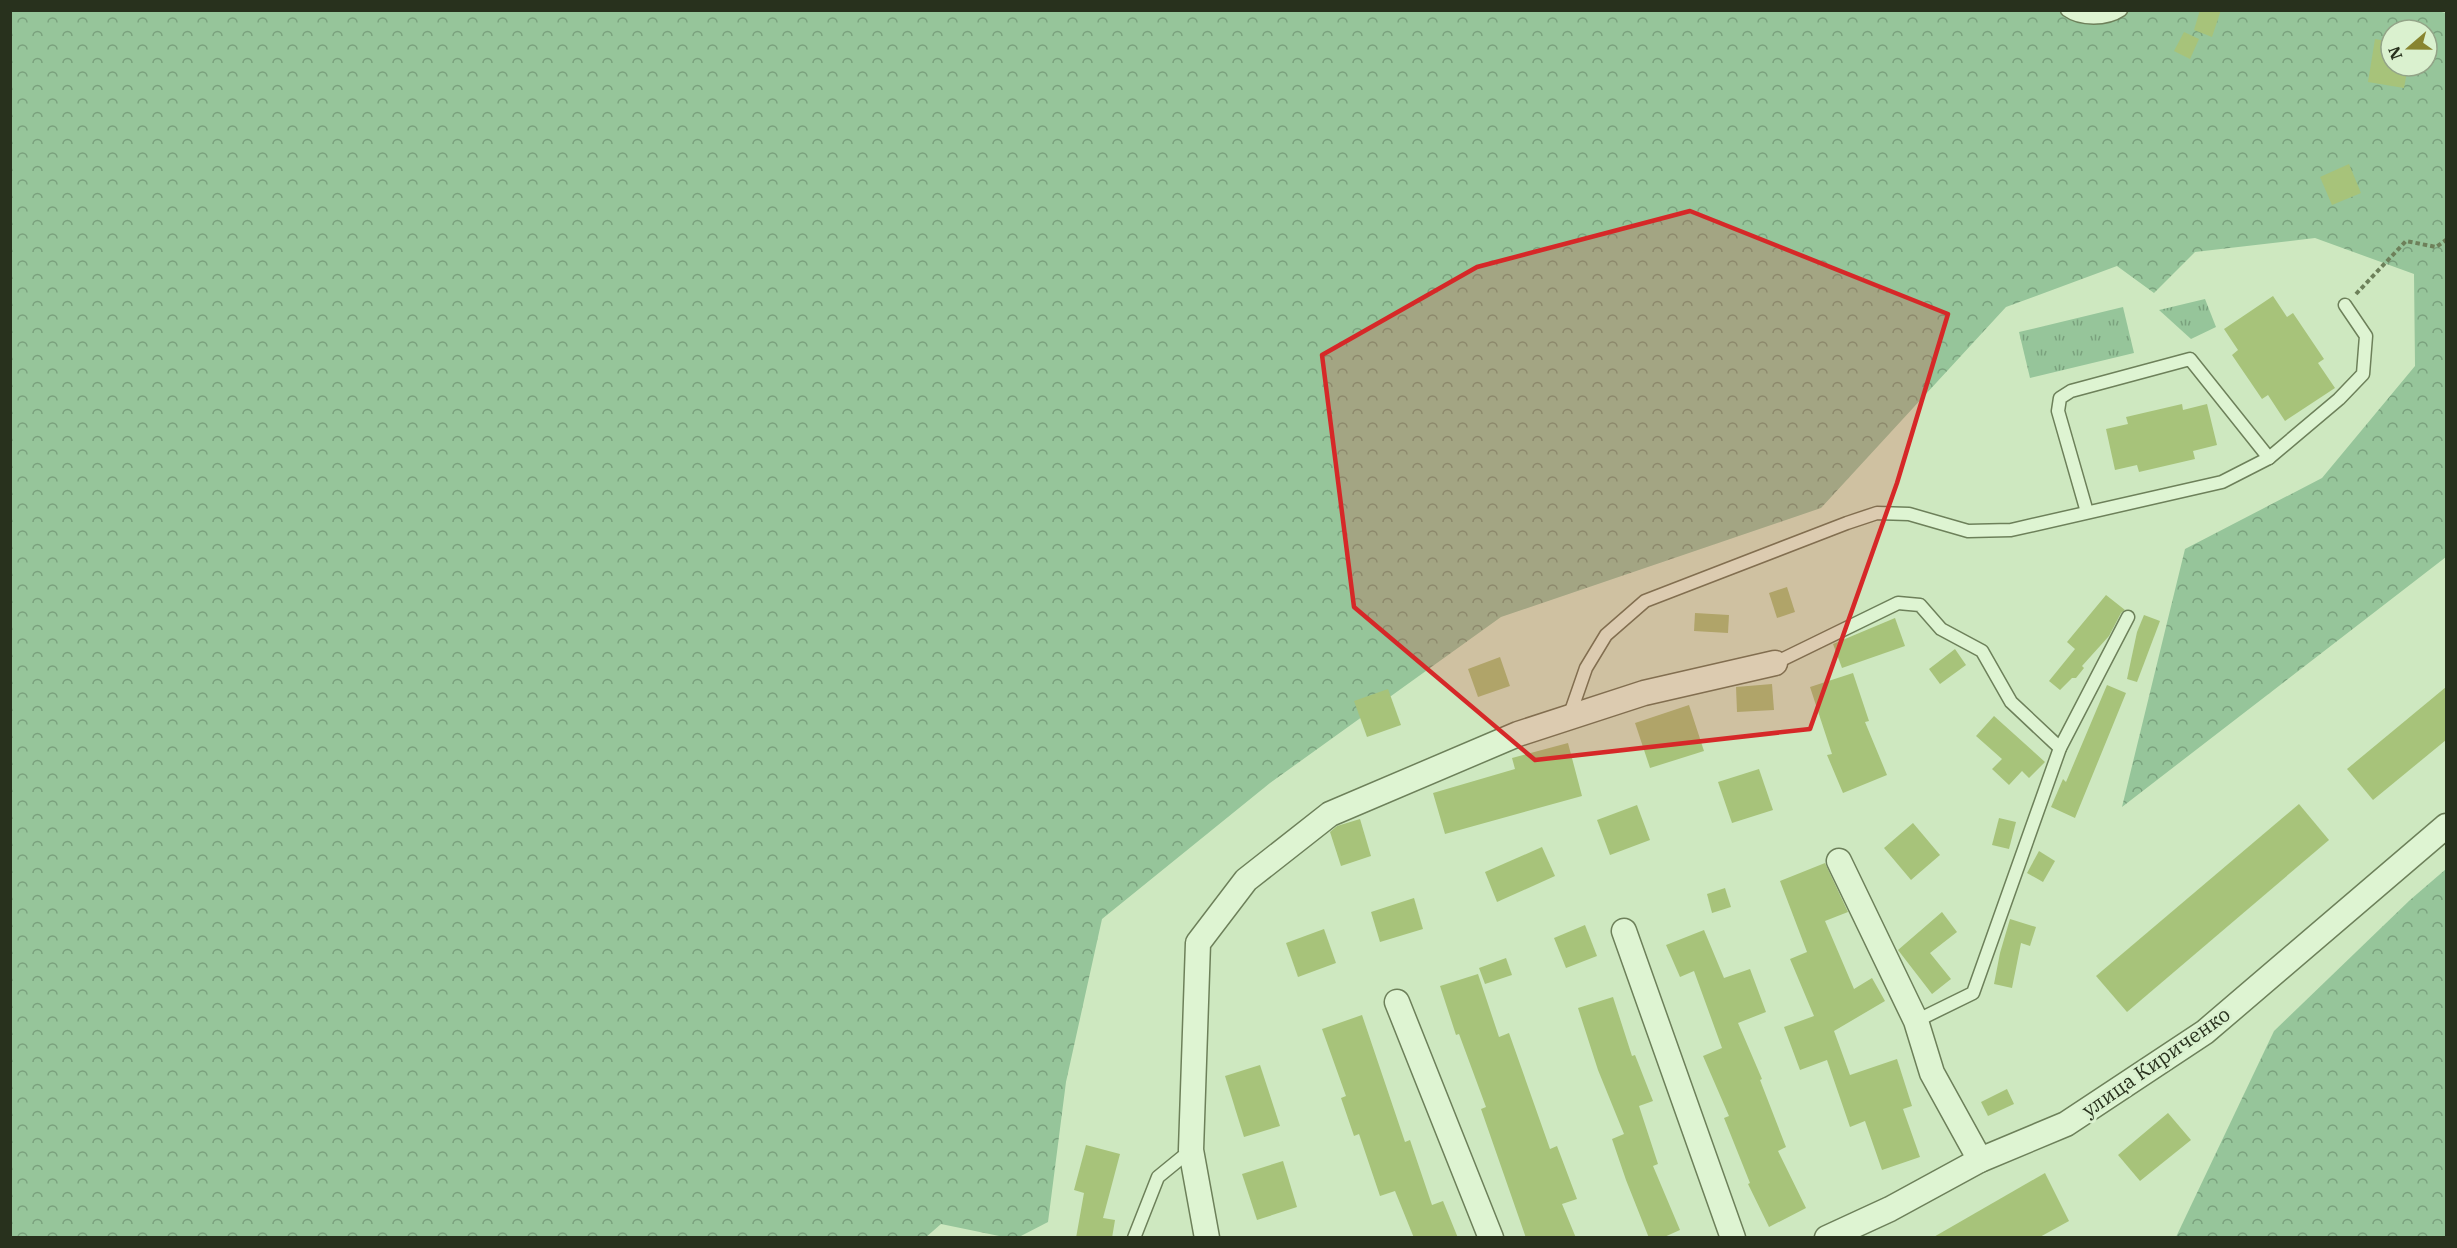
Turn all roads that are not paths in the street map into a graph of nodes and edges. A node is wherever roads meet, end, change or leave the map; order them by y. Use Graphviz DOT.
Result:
graph roads {
  1 [pos="2067,10"];
  2 [pos="2121,10"];
  3 [pos="2345,305"];
  4 [pos="2269,458"];
  5 [pos="2087,512"];
  6 [pos="2128,617"];
  7 [pos="1775,663"];
  8 [pos="1569,717"];
  9 [pos="2060,748"];
  10 [pos="2446,826"];
  11 [pos="1839,861"];
  12 [pos="1624,931"];
  13 [pos="1397,1002"];
  14 [pos="1916,1022"];
  15 [pos="1191,1150"];
  16 [pos="1980,1160"];
  17 [pos="1134,1238"];
  18 [pos="1207,1238"];
  19 [pos="1491,1238"];
  20 [pos="1733,1238"];
  21 [pos="1827,1238"];
  1 -- 2 [label="lane"];
  3 -- 4 [label="lane"];
  4 -- 5 [label="lane"];
  4 -- 5 [label="lane"];
  5 -- 8 [label="lane"];
  6 -- 9 [label="lane"];
  7 -- 8 [label="street"];
  7 -- 9 [label="lane"];
  8 -- 15 [label="street"];
  9 -- 14 [label="lane"];
  10 -- 16 [label="street, улица Кириченко"];
  11 -- 14 [label="street"];
  12 -- 20 [label="street"];
  13 -- 19 [label="street"];
  14 -- 16 [label="street"];
  15 -- 17 [label="lane"];
  15 -- 18 [label="street"];
  16 -- 21 [label="street, улица Кириченко"];
}
